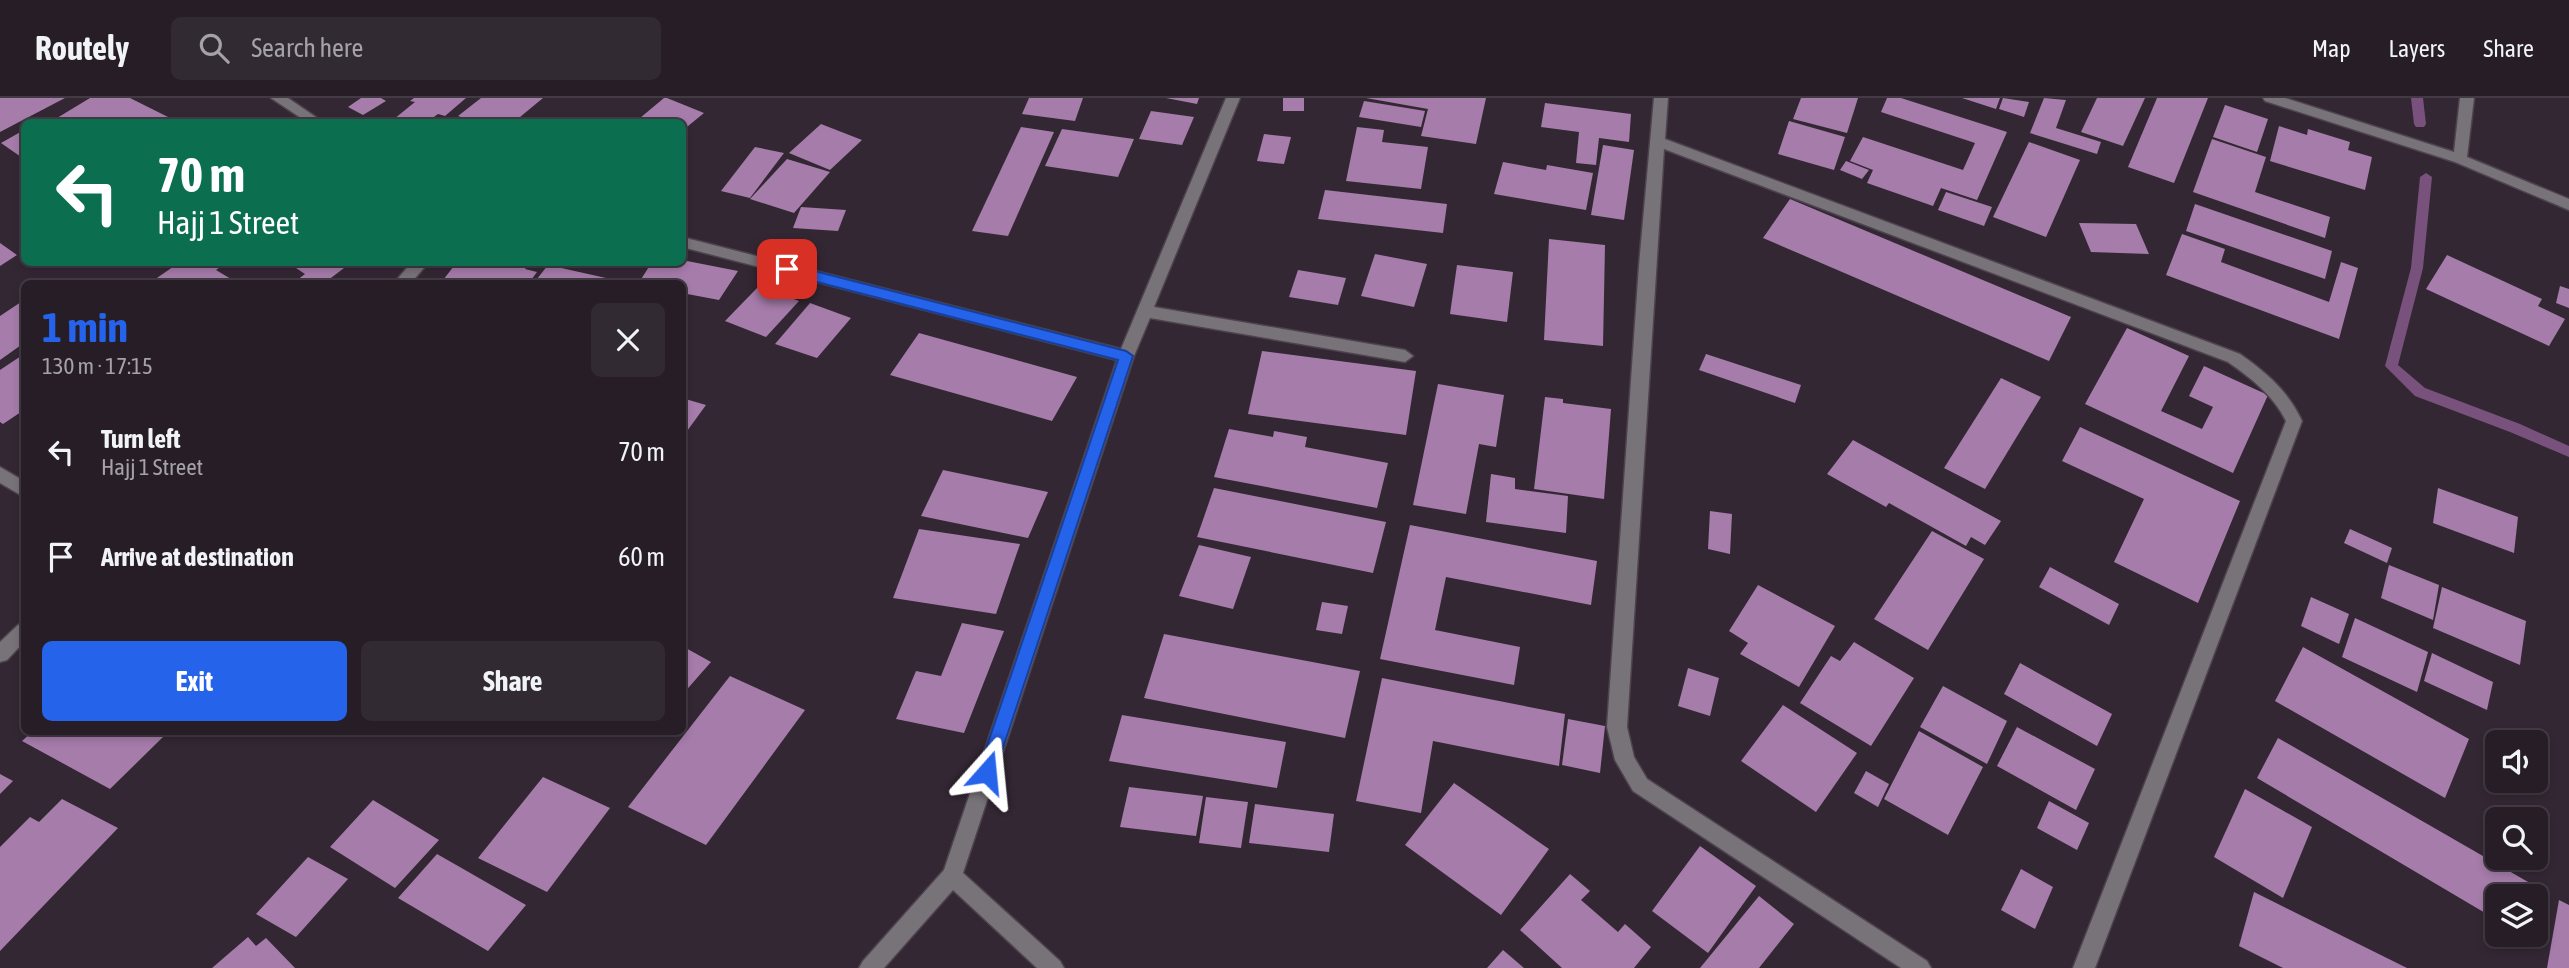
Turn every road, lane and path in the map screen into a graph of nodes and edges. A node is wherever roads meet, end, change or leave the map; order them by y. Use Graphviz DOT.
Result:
graph roads {
  1 [pos="278,98"];
  2 [pos="1233,98"];
  3 [pos="1661,98"];
  4 [pos="2270,98"];
  5 [pos="2467,98"];
  6 [pos="311,119"];
  7 [pos="1657,141"];
  8 [pos="2460,159"];
  9 [pos="2569,205"];
  10 [pos="686,243"];
  11 [pos="418,266"];
  12 [pos="404,280"];
  13 [pos="1147,312"];
  14 [pos="1126,356"];
  15 [pos="1405,356"];
  16 [pos="0,474"];
  17 [pos="21,488"];
  18 [pos="21,634"];
  19 [pos="0,654"];
  20 [pos="952,877"];
  21 [pos="870,968"];
  22 [pos="1053,968"];
  23 [pos="1920,968"];
  24 [pos="2084,968"];
  1 -- 6 [label="street"];
  2 -- 13 [label="street"];
  3 -- 7 [label="street"];
  4 -- 8 [label="street"];
  5 -- 8 [label="street"];
  7 -- 23 [label="street"];
  7 -- 24 [label="street"];
  8 -- 9 [label="street"];
  10 -- 14 [label="street"];
  11 -- 12 [label="street"];
  13 -- 14 [label="street"];
  13 -- 15 [label="street"];
  14 -- 20 [label="street"];
  16 -- 17 [label="street"];
  18 -- 19 [label="street"];
  20 -- 21 [label="street"];
  20 -- 22 [label="street"];
}
